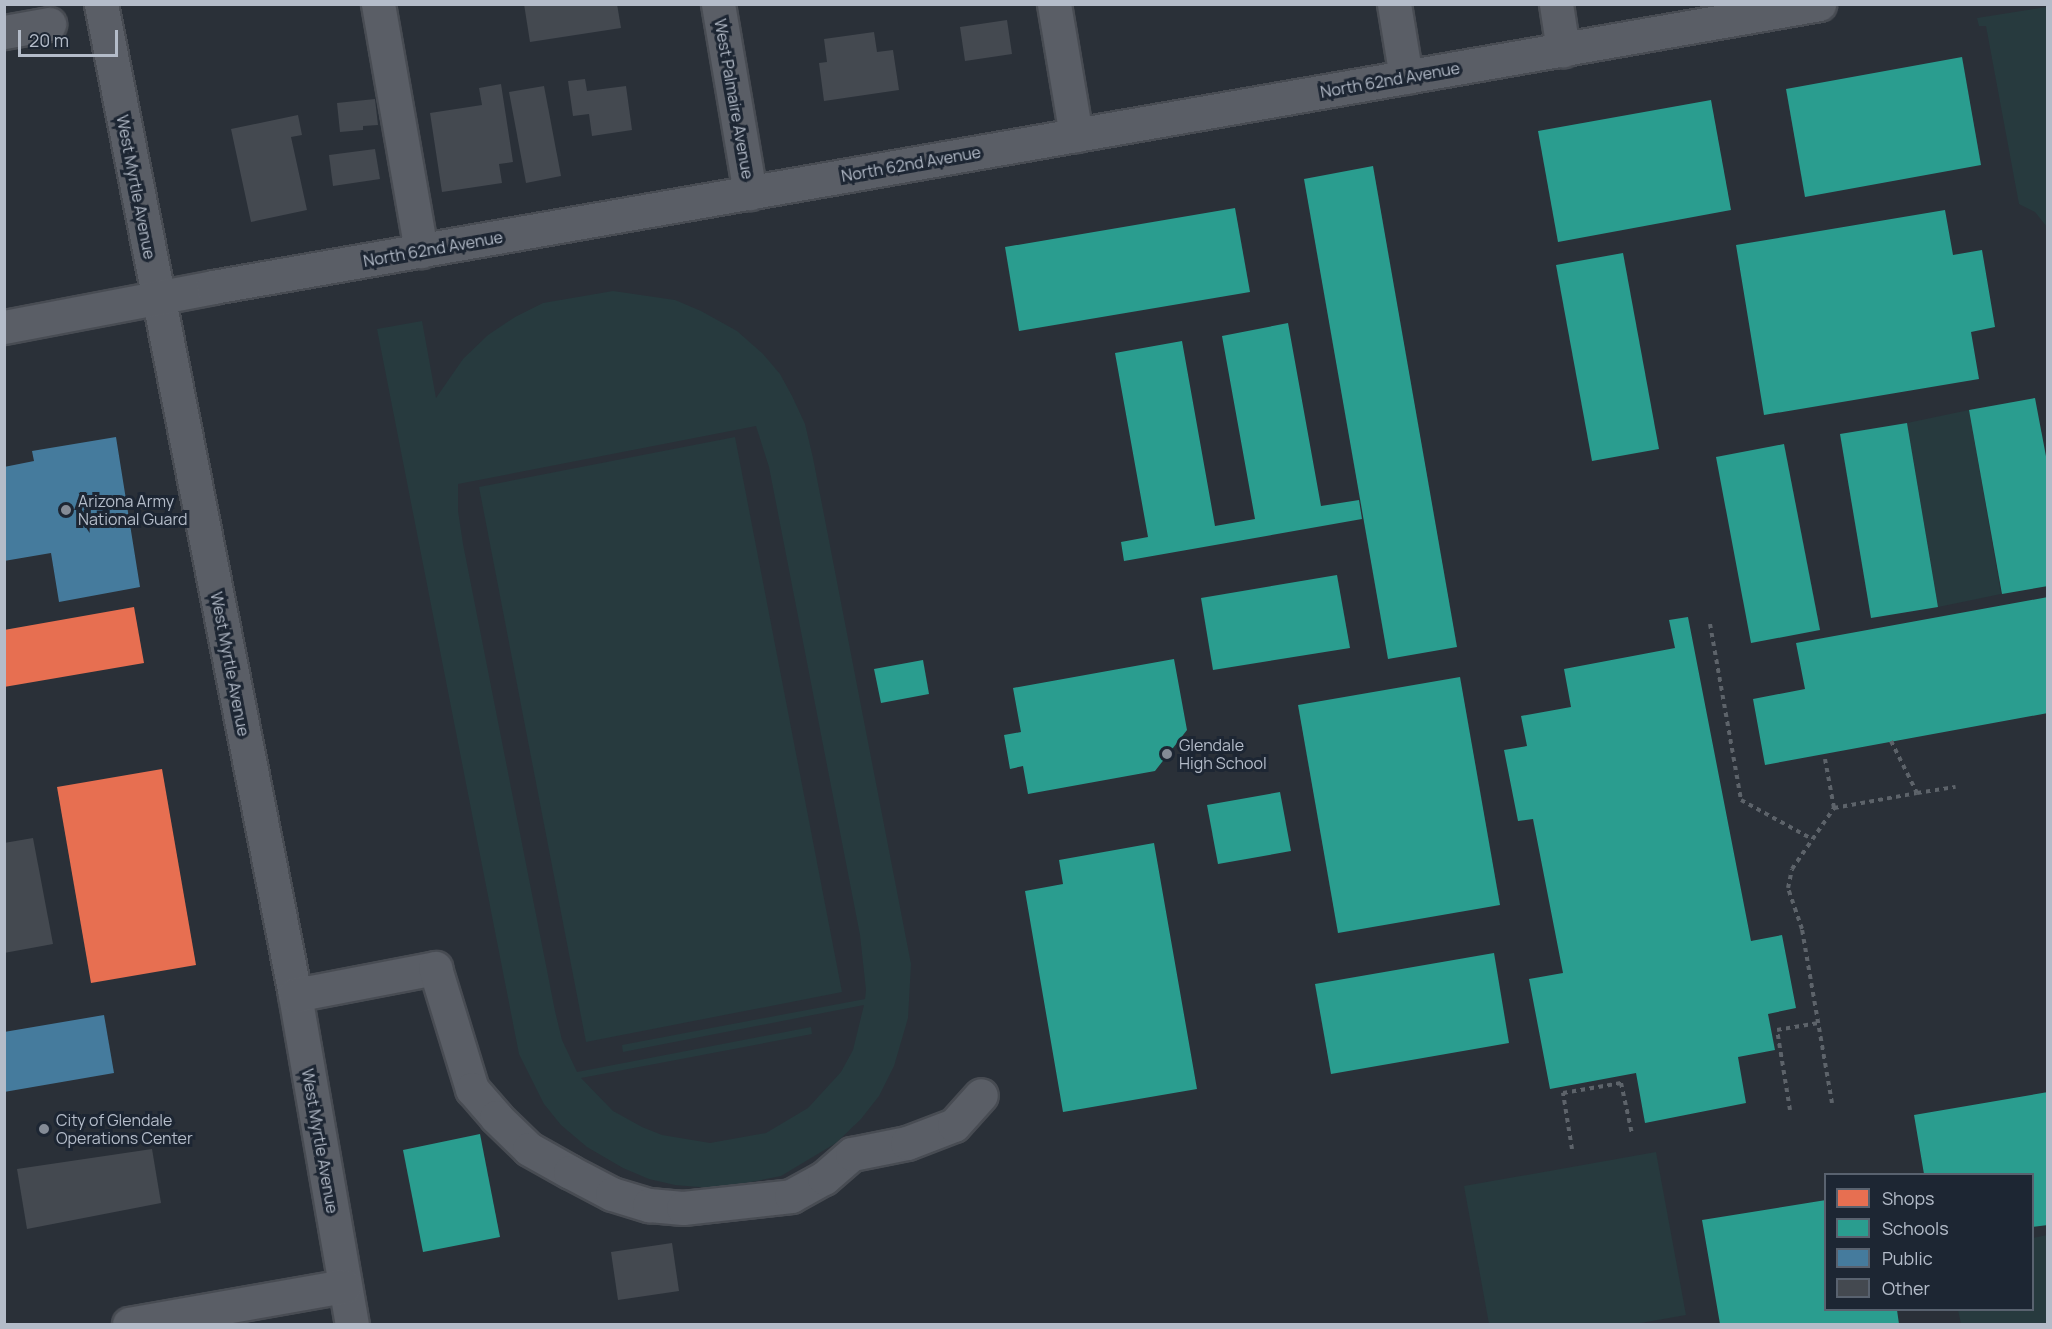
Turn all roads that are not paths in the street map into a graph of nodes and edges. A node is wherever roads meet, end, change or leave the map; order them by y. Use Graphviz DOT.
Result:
graph roads {
  1 [pos="101,4"];
  2 [pos="378,4"];
  3 [pos="718,4"];
  4 [pos="1054,4"];
  5 [pos="1394,4"];
  6 [pos="1556,4"];
  7 [pos="1819,4"];
  8 [pos="1733,12"];
  9 [pos="49,24"];
  10 [pos="4,32"];
  11 [pos="1563,50"];
  12 [pos="1406,77"];
  13 [pos="1076,135"];
  14 [pos="750,193"];
  15 [pos="421,251"];
  16 [pos="158,298"];
  17 [pos="4,327"];
  18 [pos="295,996"];
  19 [pos="981,1095"];
  20 [pos="345,1286"];
  21 [pos="129,1324"];
  22 [pos="352,1324"];
  1 -- 16 [label="street, West Myrtle Avenue"];
  2 -- 15 [label="street"];
  3 -- 14 [label="street, West Palmaire Avenue"];
  4 -- 13 [label="street"];
  5 -- 12 [label="street"];
  6 -- 11 [label="street"];
  7 -- 8 [label="street, North 62nd Avenue"];
  8 -- 11 [label="street, North 62nd Avenue"];
  9 -- 10 [label="street"];
  11 -- 12 [label="street, North 62nd Avenue"];
  12 -- 13 [label="street, North 62nd Avenue"];
  13 -- 14 [label="street, North 62nd Avenue"];
  14 -- 15 [label="street, North 62nd Avenue"];
  15 -- 16 [label="street, North 62nd Avenue"];
  16 -- 17 [label="street, North 62nd Avenue"];
  16 -- 18 [label="street, West Myrtle Avenue"];
  18 -- 19 [label="street"];
  18 -- 20 [label="street, West Myrtle Avenue"];
  20 -- 21 [label="street"];
  20 -- 22 [label="street, West Myrtle Avenue"];
}
